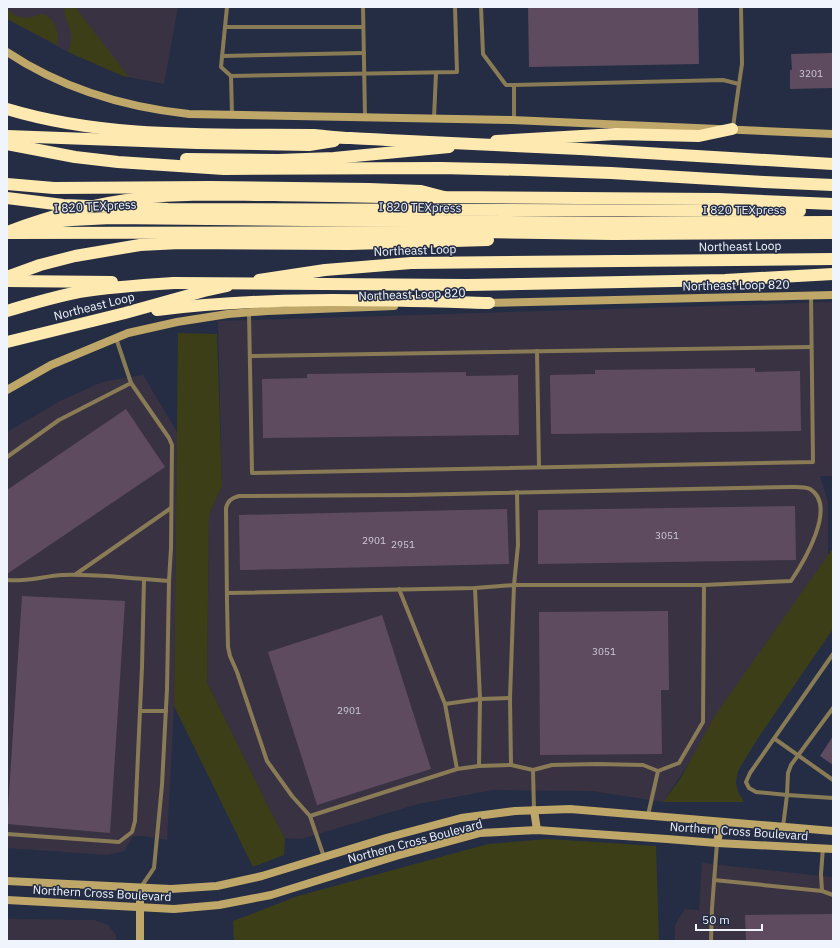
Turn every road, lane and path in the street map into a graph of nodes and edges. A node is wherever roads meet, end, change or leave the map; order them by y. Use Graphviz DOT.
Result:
graph roads {
  1 [pos="227,7"];
  2 [pos="363,7"];
  3 [pos="455,7"];
  4 [pos="481,7"];
  5 [pos="740,7"];
  6 [pos="225,27"];
  7 [pos="363,27"];
  8 [pos="7,52"];
  9 [pos="364,53"];
  10 [pos="222,56"];
  11 [pos="436,73"];
  12 [pos="364,75"];
  13 [pos="231,76"];
  14 [pos="739,84"];
  15 [pos="514,85"];
  16 [pos="7,108"];
  17 [pos="232,115"];
  18 [pos="365,117"];
  19 [pos="434,118"];
  20 [pos="514,120"];
  21 [pos="732,129"];
  22 [pos="833,134"];
  23 [pos="7,136"];
  24 [pos="351,138"];
  25 [pos="7,144"];
  26 [pos="833,164"];
  27 [pos="164,165"];
  28 [pos="7,184"];
  29 [pos="833,185"];
  30 [pos="444,197"];
  31 [pos="7,198"];
  32 [pos="833,204"];
  33 [pos="833,211"];
  34 [pos="833,222"];
  35 [pos="7,227"];
  36 [pos="7,232"];
  37 [pos="833,233"];
  38 [pos="613,234"];
  39 [pos="833,259"];
  40 [pos="833,274"];
  41 [pos="7,277"];
  42 [pos="7,281"];
  43 [pos="174,284"];
  44 [pos="810,295"];
  45 [pos="833,295"];
  46 [pos="489,303"];
  47 [pos="7,311"];
  48 [pos="126,313"];
  49 [pos="249,313"];
  50 [pos="116,338"];
  51 [pos="7,342"];
  52 [pos="811,347"];
  53 [pos="537,351"];
  54 [pos="250,356"];
  55 [pos="131,383"];
  56 [pos="7,390"];
  57 [pos="7,457"];
  58 [pos="539,467"];
  59 [pos="517,492"];
  60 [pos="171,508"];
  61 [pos="75,575"];
  62 [pos="7,580"];
  63 [pos="144,580"];
  64 [pos="169,581"];
  65 [pos="514,585"];
  66 [pos="704,585"];
  67 [pos="475,588"];
  68 [pos="400,590"];
  69 [pos="227,593"];
  70 [pos="833,654"];
  71 [pos="510,698"];
  72 [pos="480,699"];
  73 [pos="445,704"];
  74 [pos="833,708"];
  75 [pos="140,711"];
  76 [pos="166,711"];
  77 [pos="775,738"];
  78 [pos="798,755"];
  79 [pos="511,765"];
  80 [pos="479,766"];
  81 [pos="457,769"];
  82 [pos="532,770"];
  83 [pos="658,771"];
  84 [pos="833,780"];
  85 [pos="787,795"];
  86 [pos="833,798"];
  87 [pos="534,810"];
  88 [pos="310,816"];
  89 [pos="648,816"];
  90 [pos="721,822"];
  91 [pos="783,827"];
  92 [pos="537,830"];
  93 [pos="833,831"];
  94 [pos="7,834"];
  95 [pos="717,843"];
  96 [pos="823,848"];
  97 [pos="833,849"];
  98 [pos="324,858"];
  99 [pos="714,880"];
  100 [pos="7,881"];
  101 [pos="140,888"];
  102 [pos="822,891"];
  103 [pos="833,895"];
  104 [pos="7,900"];
  105 [pos="140,908"];
  106 [pos="140,941"];
  107 [pos="711,941"];
  1 -- 6 [label="lane"];
  2 -- 7 [label="lane"];
  3 -- 11 [label="lane"];
  4 -- 15 [label="lane"];
  5 -- 14 [label="lane"];
  6 -- 7 [label="lane"];
  6 -- 10 [label="lane"];
  7 -- 9 [label="lane"];
  8 -- 17 [label="street"];
  9 -- 10 [label="lane"];
  9 -- 12 [label="lane"];
  10 -- 13 [label="lane"];
  11 -- 12 [label="lane"];
  11 -- 19 [label="lane"];
  12 -- 13 [label="lane"];
  12 -- 18 [label="lane"];
  13 -- 17 [label="lane"];
  14 -- 15 [label="lane"];
  14 -- 21 [label="lane"];
  15 -- 20 [label="lane"];
  16 -- 24 [label="highway"];
  17 -- 18 [label="street"];
  18 -- 19 [label="street"];
  19 -- 20 [label="street"];
  20 -- 21 [label="street"];
  21 -- 22 [label="street"];
  21 -- 27 [label="highway"];
  23 -- 24 [label="highway"];
  24 -- 26 [label="highway, bridge"];
  25 -- 27 [label="highway"];
  27 -- 29 [label="highway"];
  28 -- 30 [label="highway, bridge"];
  30 -- 32 [label="highway"];
  30 -- 36 [label="highway, bridge"];
  31 -- 33 [label="highway, I 820 TEXpress"];
  34 -- 35 [label="highway, I 820 TEXpress"];
  36 -- 38 [label="highway"];
  37 -- 38 [label="highway"];
  38 -- 41 [label="highway"];
  39 -- 48 [label="highway, Northeast Loop"];
  40 -- 43 [label="highway, bridge"];
  42 -- 43 [label="highway"];
  43 -- 47 [label="highway"];
  44 -- 45 [label="street, Northeast Loop 820"];
  44 -- 46 [label="street, Northeast Loop 820"];
  44 -- 52 [label="lane"];
  46 -- 48 [label="highway"];
  46 -- 49 [label="street, Northeast Loop 820"];
  48 -- 51 [label="highway, Northeast Loop"];
  49 -- 50 [label="street, Northeast Loop 820"];
  49 -- 54 [label="lane"];
  50 -- 55 [label="lane"];
  50 -- 56 [label="street, Northeast Loop 820"];
  52 -- 53 [label="lane"];
  52 -- 58 [label="lane"];
  53 -- 54 [label="lane"];
  53 -- 58 [label="lane"];
  54 -- 58 [label="lane"];
  55 -- 57 [label="lane"];
  55 -- 60 [label="lane"];
  59 -- 65 [label="lane"];
  59 -- 66 [label="lane"];
  59 -- 69 [label="lane"];
  60 -- 61 [label="lane"];
  60 -- 64 [label="lane"];
  61 -- 62 [label="lane"];
  61 -- 63 [label="lane"];
  63 -- 64 [label="lane"];
  63 -- 75 [label="lane"];
  64 -- 76 [label="lane"];
  65 -- 66 [label="lane"];
  65 -- 67 [label="lane"];
  65 -- 71 [label="lane"];
  66 -- 83 [label="lane"];
  67 -- 68 [label="lane"];
  67 -- 72 [label="lane"];
  68 -- 69 [label="lane"];
  68 -- 73 [label="lane"];
  69 -- 88 [label="lane"];
  70 -- 77 [label="lane"];
  71 -- 72 [label="lane"];
  71 -- 79 [label="lane"];
  72 -- 73 [label="lane"];
  72 -- 80 [label="lane"];
  73 -- 81 [label="lane"];
  74 -- 78 [label="lane"];
  75 -- 76 [label="lane"];
  75 -- 94 [label="lane"];
  76 -- 101 [label="lane"];
  77 -- 78 [label="lane"];
  77 -- 85 [label="lane"];
  78 -- 84 [label="lane"];
  78 -- 85 [label="lane"];
  79 -- 80 [label="lane"];
  79 -- 82 [label="lane"];
  80 -- 81 [label="lane"];
  81 -- 88 [label="lane"];
  82 -- 83 [label="lane"];
  82 -- 87 [label="lane"];
  83 -- 89 [label="lane"];
  85 -- 86 [label="lane"];
  85 -- 91 [label="lane"];
  87 -- 89 [label="street, Northern Cross Boulevard"];
  87 -- 92 [label="street"];
  87 -- 98 [label="street, Northern Cross Boulevard"];
  88 -- 98 [label="lane"];
  89 -- 90 [label="street, Northern Cross Boulevard"];
  90 -- 91 [label="street, Northern Cross Boulevard"];
  90 -- 95 [label="street"];
  91 -- 93 [label="street, Northern Cross Boulevard"];
  92 -- 95 [label="street, Northern Cross Boulevard"];
  92 -- 105 [label="street, Northern Cross Boulevard"];
  95 -- 96 [label="street, Northern Cross Boulevard"];
  95 -- 99 [label="lane"];
  96 -- 97 [label="street, Northern Cross Boulevard"];
  96 -- 102 [label="lane"];
  98 -- 101 [label="street, Northern Cross Boulevard"];
  99 -- 102 [label="lane"];
  99 -- 107 [label="lane"];
  100 -- 101 [label="street, Northern Cross Boulevard"];
  101 -- 105 [label="street"];
  102 -- 103 [label="lane"];
  104 -- 105 [label="street, Northern Cross Boulevard"];
  105 -- 106 [label="street"];
}
